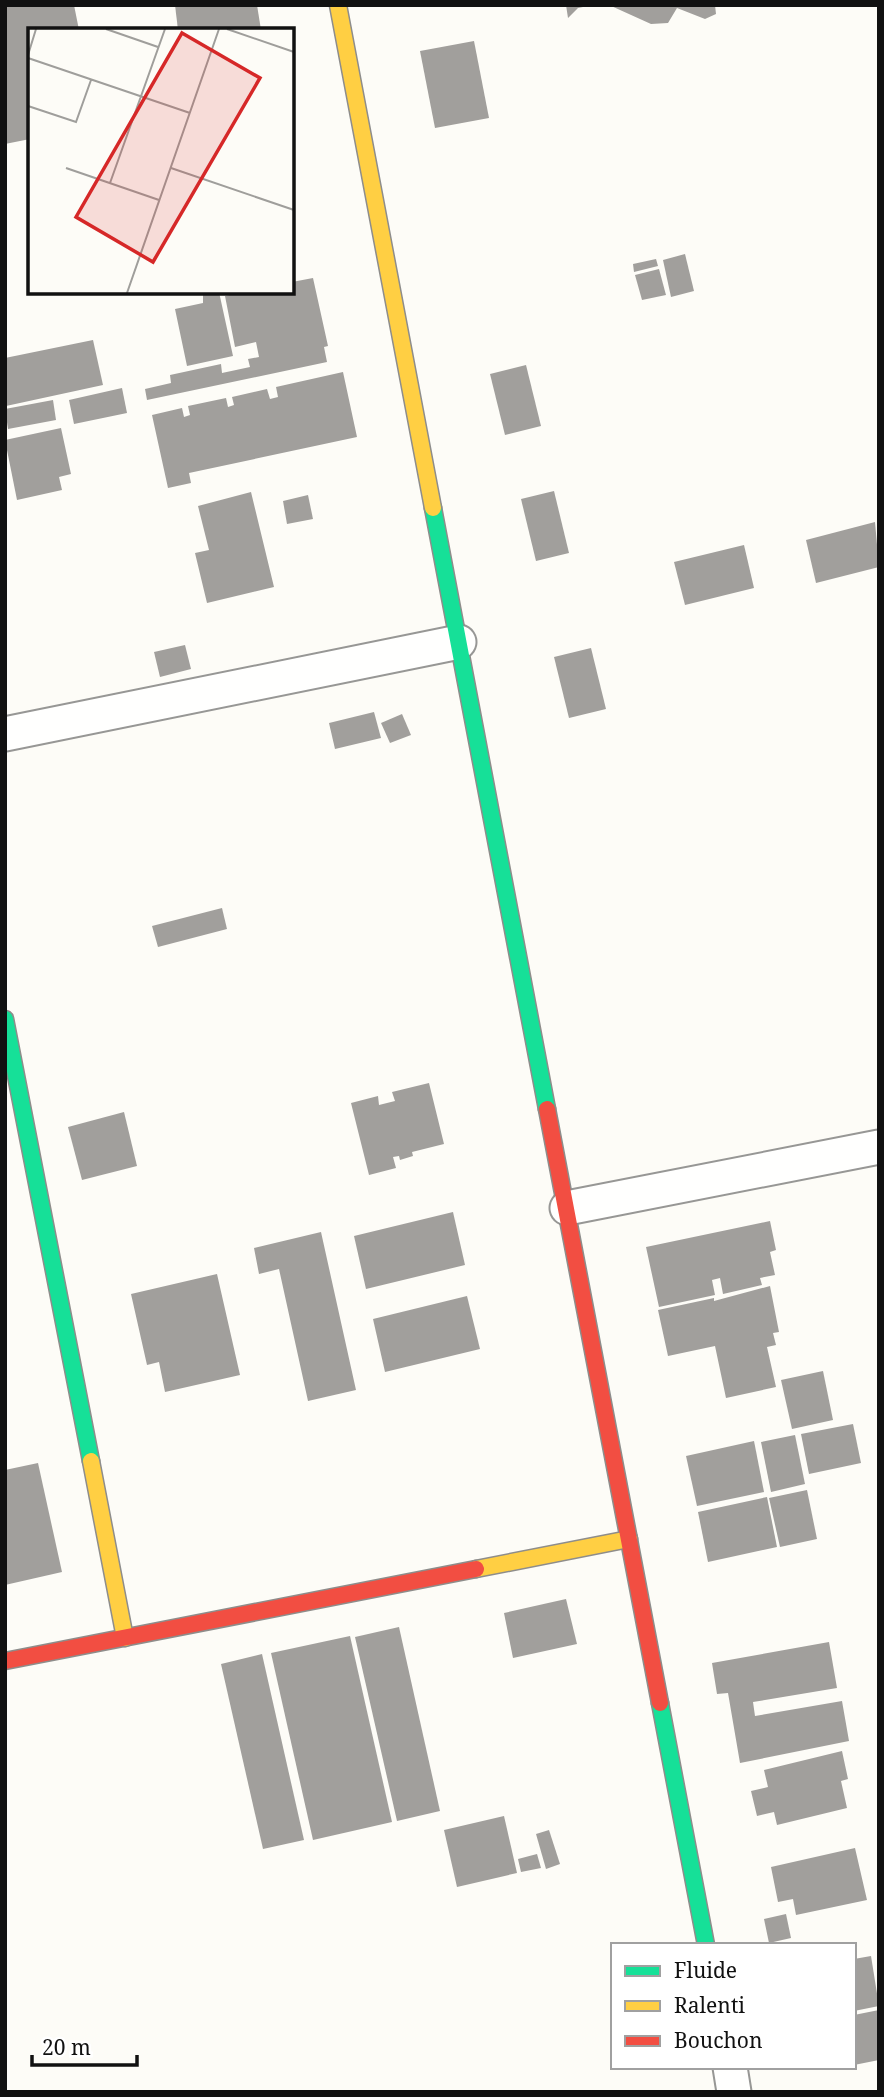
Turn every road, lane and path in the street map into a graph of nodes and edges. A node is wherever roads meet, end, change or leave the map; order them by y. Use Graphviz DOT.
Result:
graph roads {
  1 [pos="338,5"];
  2 [pos="459,642"];
  3 [pos="5,734"];
  4 [pos="5,1019"];
  5 [pos="879,1147"];
  6 [pos="567,1208"];
  7 [pos="629,1539"];
  8 [pos="125,1637"];
  9 [pos="5,1661"];
  10 [pos="706,1943"];
  11 [pos="730,2069"];
  12 [pos="734,2092"];
  1 -- 2 [label="street"];
  2 -- 3 [label="street"];
  2 -- 6 [label="street"];
  4 -- 8 [label="street"];
  5 -- 6 [label="street"];
  6 -- 7 [label="street"];
  7 -- 8 [label="street"];
  7 -- 10 [label="street"];
  8 -- 9 [label="street"];
  11 -- 12 [label="street"];
}
